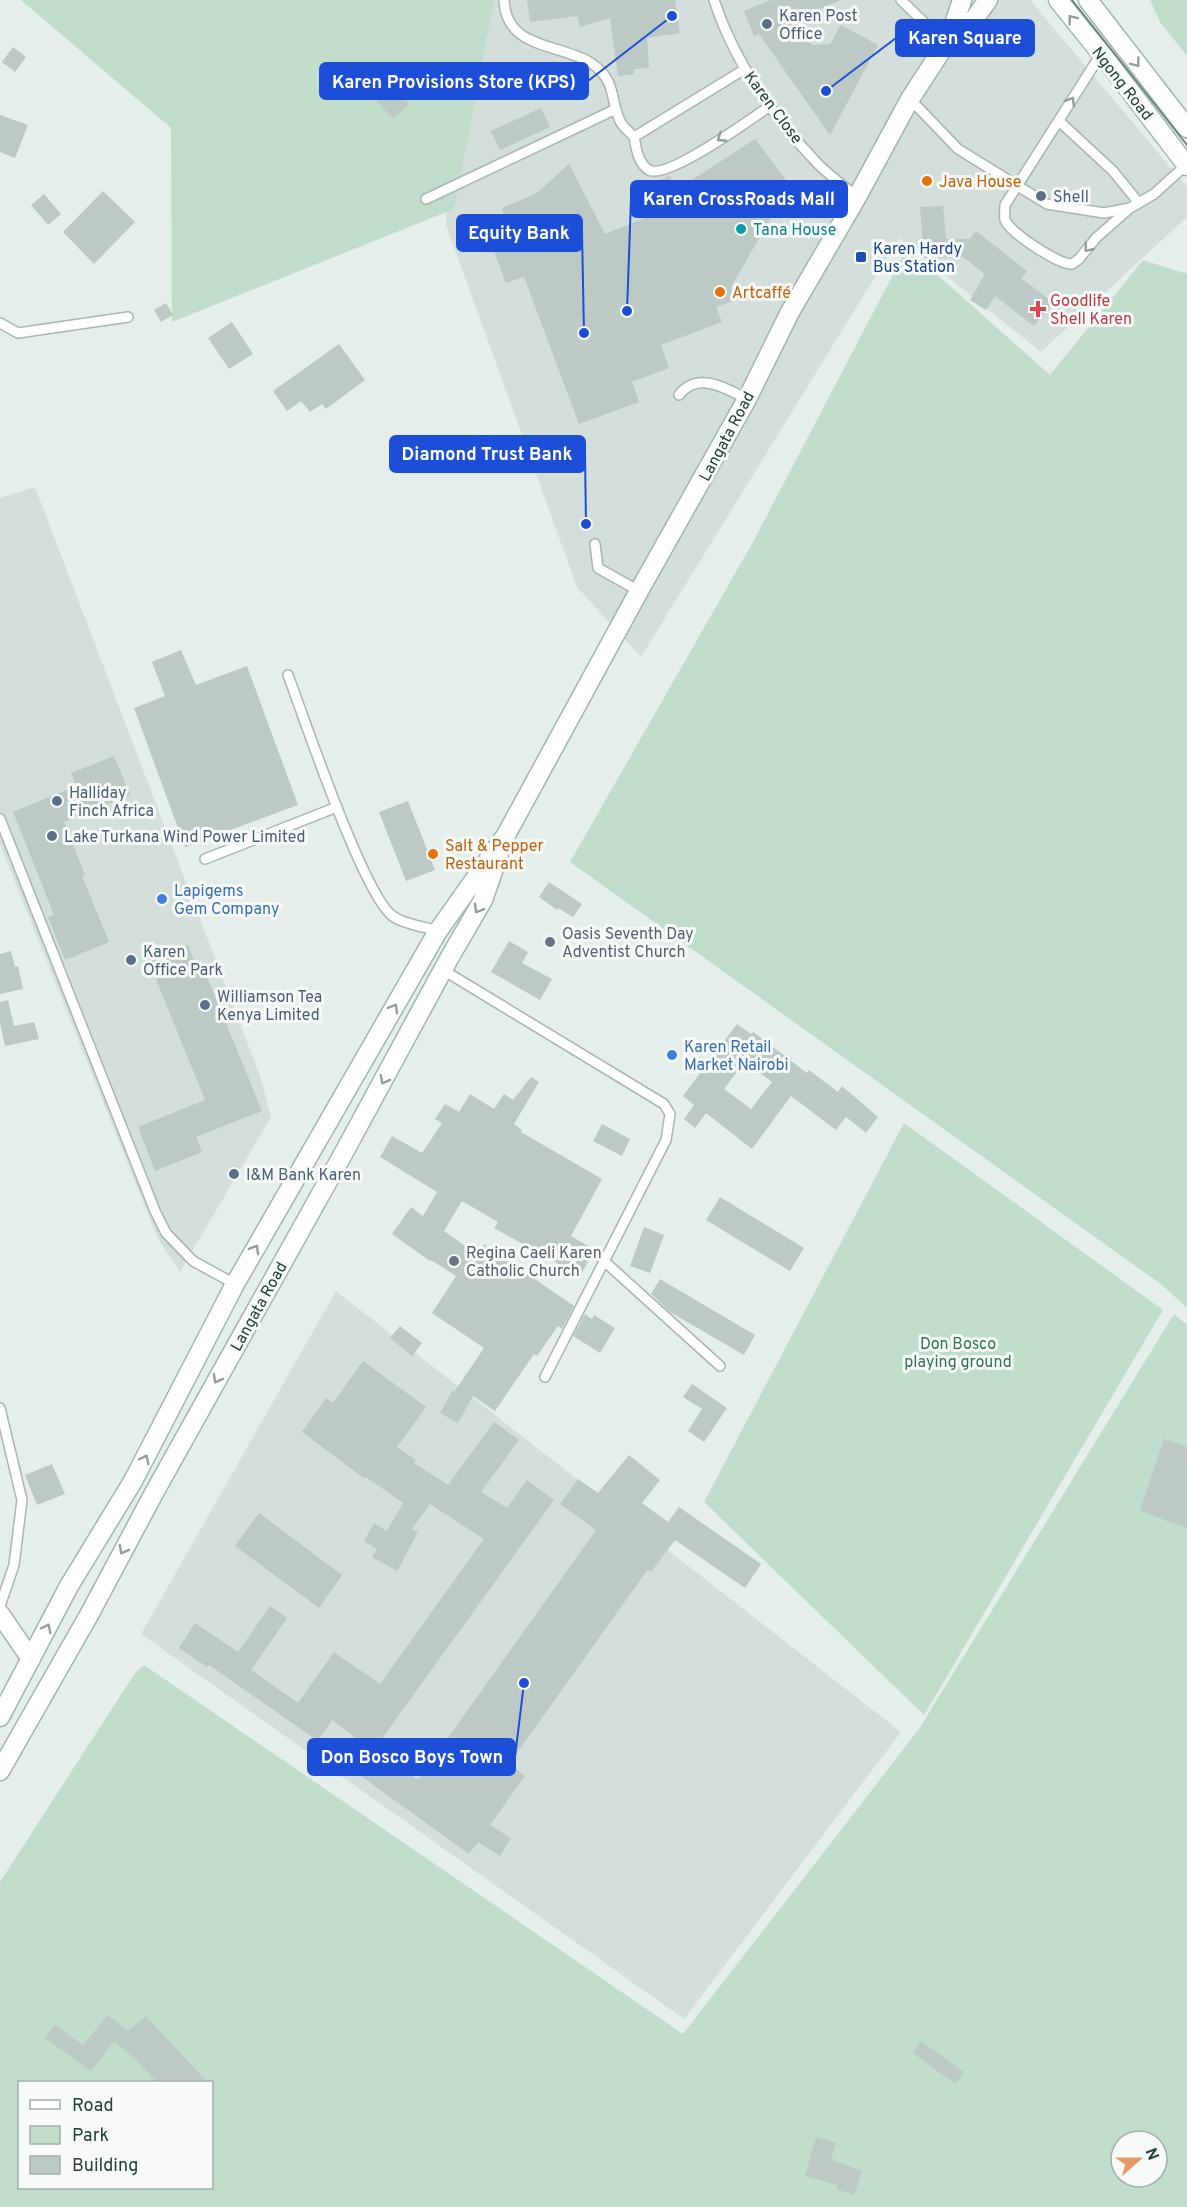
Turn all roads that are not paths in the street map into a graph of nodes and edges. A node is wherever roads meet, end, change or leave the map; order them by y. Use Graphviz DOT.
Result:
graph roads {
  1 [pos="504,0"];
  2 [pos="714,0"];
  3 [pos="901,0"];
  4 [pos="962,0"];
  5 [pos="988,0"];
  6 [pos="1058,0"];
  7 [pos="1088,0"];
  8 [pos="946,43"];
  9 [pos="1101,54"];
  10 [pos="745,69"];
  11 [pos="910,99"];
  12 [pos="770,106"];
  13 [pos="616,109"];
  14 [pos="1059,121"];
  15 [pos="1187,128"];
  16 [pos="634,137"];
  17 [pos="1186,166"];
  18 [pos="1017,186"];
  19 [pos="857,197"];
  20 [pos="426,198"];
  21 [pos="1139,203"];
  22 [pos="1130,208"];
  23 [pos="128,317"];
  24 [pos="0,323"];
  25 [pos="679,395"];
  26 [pos="747,399"];
  27 [pos="595,544"];
  28 [pos="639,591"];
  29 [pos="288,675"];
  30 [pos="337,807"];
  31 [pos="0,819"];
  32 [pos="506,835"];
  33 [pos="205,859"];
  34 [pos="438,931"];
  35 [pos="443,970"];
  36 [pos="604,1262"];
  37 [pos="235,1284"];
  38 [pos="720,1366"];
  39 [pos="545,1377"];
  40 [pos="0,1408"];
  41 [pos="0,1606"];
  42 [pos="0,1614"];
  43 [pos="31,1659"];
  44 [pos="0,1717"];
  45 [pos="0,1771"];
  1 -- 13 [label="lane"];
  2 -- 10 [label="lane, Karen Close"];
  3 -- 8 [label="lane"];
  4 -- 8 [label="main road"];
  5 -- 8 [label="main road"];
  9 -- 6 [label="main road, Ngong Road, one-way"];
  7 -- 15 [label="main road, Ngong Road, one-way"];
  8 -- 11 [label="main road, Langata Road"];
  14 -- 9 [label="lane, one-way"];
  9 -- 17 [label="main road, Ngong Road"];
  10 -- 12 [label="lane, Karen Close"];
  10 -- 16 [label="lane"];
  11 -- 18 [label="lane"];
  11 -- 19 [label="main road, Langata Road"];
  12 -- 16 [label="lane, one-way"];
  12 -- 19 [label="lane, Karen Close"];
  13 -- 16 [label="lane"];
  13 -- 20 [label="lane"];
  14 -- 18 [label="lane"];
  14 -- 21 [label="lane"];
  17 -- 21 [label="lane"];
  18 -- 22 [label="lane"];
  22 -- 18 [label="lane, one-way"];
  19 -- 26 [label="main road, Langata Road"];
  21 -- 22 [label="lane"];
  23 -- 24 [label="lane"];
  25 -- 26 [label="lane"];
  26 -- 28 [label="main road, Langata Road"];
  27 -- 28 [label="lane"];
  28 -- 32 [label="main road, Langata Road"];
  29 -- 30 [label="lane"];
  30 -- 33 [label="lane"];
  30 -- 34 [label="lane"];
  31 -- 37 [label="lane"];
  32 -- 34 [label="main road, Langata Road"];
  32 -- 35 [label="main road, Langata Road, one-way"];
  37 -- 34 [label="main road, Langata Road, one-way"];
  35 -- 36 [label="lane"];
  35 -- 45 [label="main road, Langata Road, one-way"];
  36 -- 38 [label="lane"];
  36 -- 39 [label="lane"];
  43 -- 37 [label="main road, Langata Road, one-way"];
  40 -- 41 [label="lane"];
  42 -- 43 [label="main road"];
  43 -- 44 [label="main road, Langata Road"];
}
